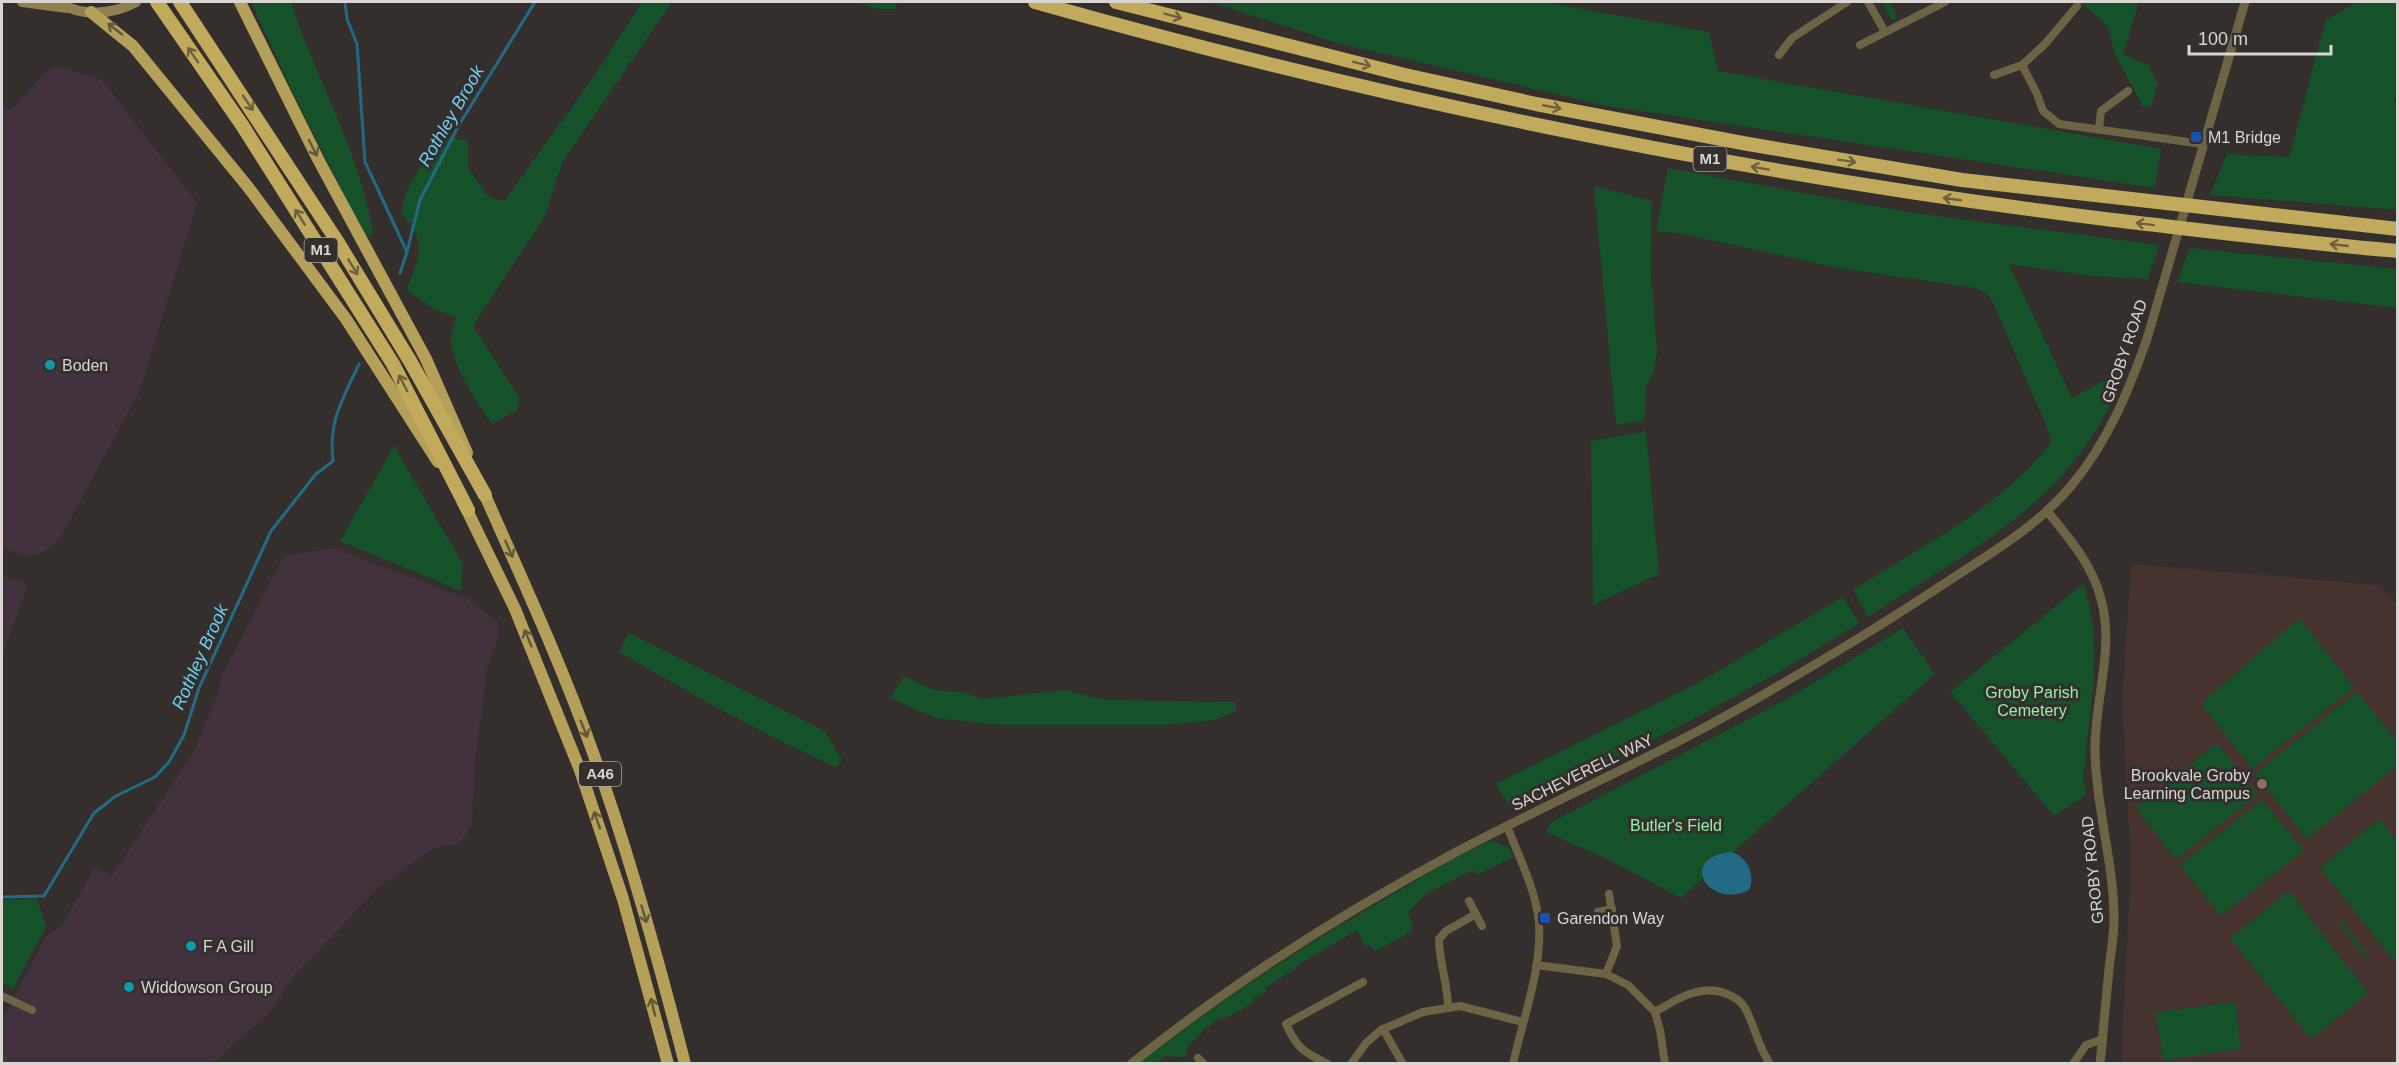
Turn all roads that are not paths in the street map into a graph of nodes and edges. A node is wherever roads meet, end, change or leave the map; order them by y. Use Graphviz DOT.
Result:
graph roads {
  1 [pos="22,2"];
  2 [pos="136,2"];
  3 [pos="157,2"];
  4 [pos="180,2"];
  5 [pos="240,2"];
  6 [pos="1035,2"];
  7 [pos="1116,2"];
  8 [pos="1847,2"];
  9 [pos="1868,2"];
  10 [pos="1945,2"];
  11 [pos="2245,2"];
  12 [pos="63,5"];
  13 [pos="2077,6"];
  14 [pos="91,12"];
  15 [pos="1885,32"];
  16 [pos="1860,45"];
  17 [pos="1779,55"];
  18 [pos="2022,65"];
  19 [pos="1994,75"];
  20 [pos="2128,91"];
  21 [pos="2099,129"];
  22 [pos="2203,144"];
  23 [pos="2397,229"];
  24 [pos="2397,251"];
  25 [pos="485,495"];
  26 [pos="468,510"];
  27 [pos="2047,511"];
  28 [pos="1507,826"];
  29 [pos="1609,894"];
  30 [pos="1469,901"];
  31 [pos="1612,909"];
  32 [pos="1598,912"];
  33 [pos="1476,914"];
  34 [pos="1482,926"];
  35 [pos="1536,965"];
  36 [pos="1606,974"];
  37 [pos="1363,982"];
  38 [pos="2,996"];
  39 [pos="1448,1007"];
  40 [pos="32,1010"];
  41 [pos="1654,1012"];
  42 [pos="1523,1022"];
  43 [pos="1383,1029"];
  44 [pos="2103,1039"];
  45 [pos="668,1064"];
  46 [pos="685,1064"];
  47 [pos="1131,1064"];
  48 [pos="1328,1064"];
  49 [pos="1351,1064"];
  50 [pos="1403,1064"];
  51 [pos="1513,1064"];
  52 [pos="1665,1064"];
  53 [pos="1770,1064"];
  54 [pos="2073,1064"];
  55 [pos="2100,1064"];
  1 -- 12 [label="main road"];
  2 -- 14 [label="main road"];
  26 -- 3 [label="highway, M1, one-way"];
  4 -- 25 [label="highway, M1, one-way"];
  5 -- 25 [label="highway, one-way"];
  24 -- 6 [label="highway, M1, one-way"];
  7 -- 23 [label="highway, M1, one-way"];
  8 -- 17 [label="street"];
  9 -- 15 [label="street"];
  10 -- 15 [label="street"];
  11 -- 22 [label="street, GROBY ROAD"];
  12 -- 14 [label="main road"];
  13 -- 18 [label="street"];
  26 -- 14 [label="highway, one-way"];
  15 -- 16 [label="street"];
  18 -- 19 [label="street"];
  18 -- 21 [label="street"];
  20 -- 21 [label="street"];
  21 -- 22 [label="street"];
  22 -- 27 [label="street, GROBY ROAD"];
  25 -- 46 [label="highway, A46, one-way"];
  45 -- 26 [label="highway, A46, one-way"];
  27 -- 28 [label="street, SACHEVERELL WAY"];
  27 -- 44 [label="street, GROBY ROAD"];
  28 -- 35 [label="street"];
  28 -- 47 [label="street, SACHEVERELL WAY"];
  29 -- 31 [label="street"];
  30 -- 33 [label="street"];
  31 -- 32 [label="street"];
  31 -- 36 [label="street"];
  33 -- 34 [label="street"];
  33 -- 39 [label="street"];
  35 -- 36 [label="street"];
  35 -- 42 [label="street"];
  36 -- 41 [label="street"];
  37 -- 48 [label="street"];
  38 -- 40 [label="street"];
  39 -- 42 [label="street"];
  39 -- 43 [label="street"];
  41 -- 52 [label="street"];
  41 -- 53 [label="street"];
  42 -- 51 [label="street"];
  43 -- 49 [label="street"];
  43 -- 50 [label="street"];
  44 -- 54 [label="street"];
  44 -- 55 [label="street, GROBY ROAD"];
}
